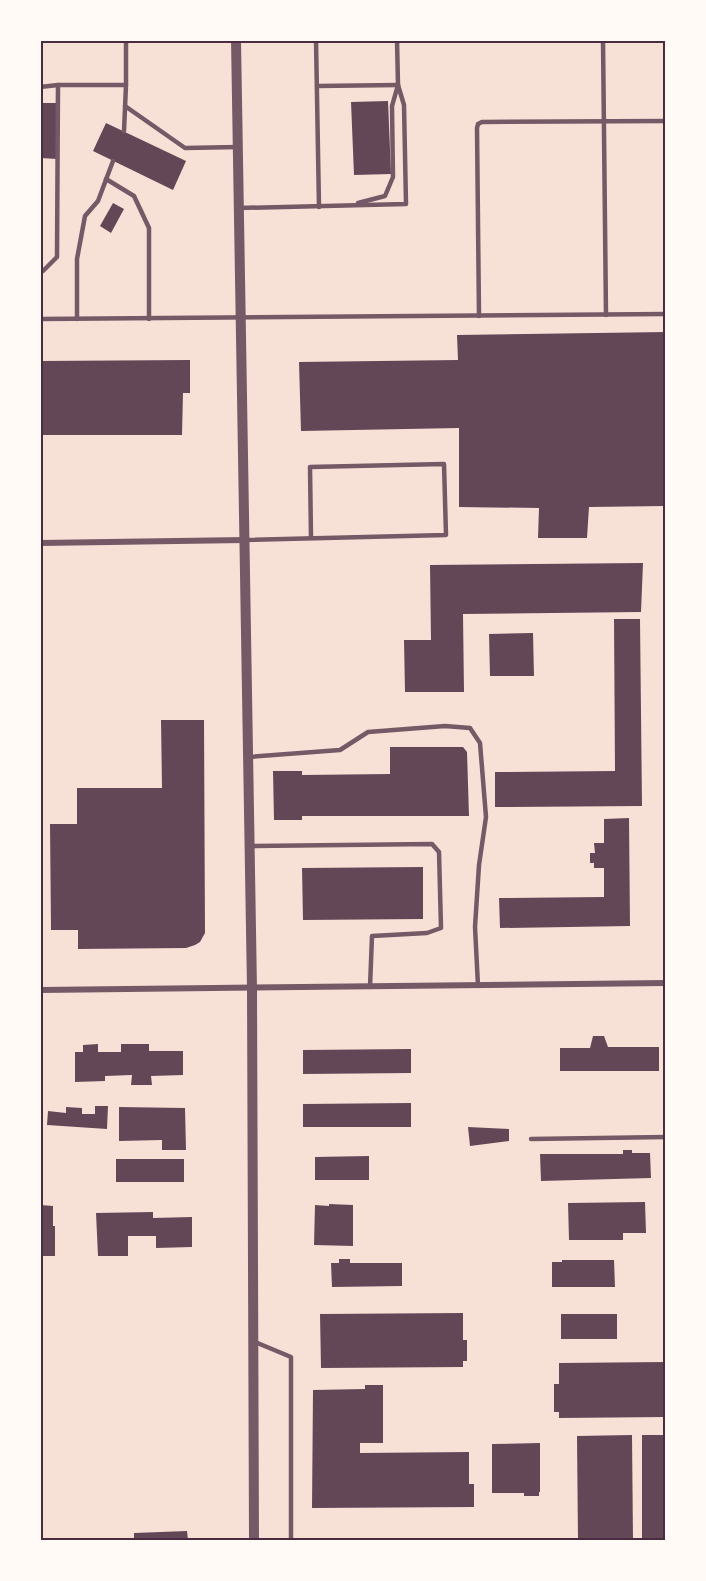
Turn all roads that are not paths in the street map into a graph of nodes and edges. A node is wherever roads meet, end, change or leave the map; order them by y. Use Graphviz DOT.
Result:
graph roads {
  1 [pos="126,40"];
  2 [pos="236,40"];
  3 [pos="316,40"];
  4 [pos="397,40"];
  5 [pos="603,40"];
  6 [pos="398,84"];
  7 [pos="58,85"];
  8 [pos="126,85"];
  9 [pos="317,86"];
  10 [pos="40,87"];
  11 [pos="125,106"];
  12 [pos="604,120"];
  13 [pos="666,121"];
  14 [pos="124,131"];
  15 [pos="238,147"];
  16 [pos="113,161"];
  17 [pos="106,180"];
  18 [pos="350,205"];
  19 [pos="319,207"];
  20 [pos="239,208"];
  21 [pos="40,271"];
  22 [pos="666,314"];
  23 [pos="606,315"];
  24 [pos="479,316"];
  25 [pos="240,318"];
  26 [pos="40,319"];
  27 [pos="78,319"];
  28 [pos="149,319"];
  29 [pos="311,538"];
  30 [pos="245,540"];
  31 [pos="40,543"];
  32 [pos="248,757"];
  33 [pos="249,846"];
  34 [pos="666,983"];
  35 [pos="478,986"];
  36 [pos="370,987"];
  37 [pos="252,989"];
  38 [pos="40,990"];
  39 [pos="666,1137"];
  40 [pos="531,1139"];
  41 [pos="253,1342"];
  42 [pos="254,1540"];
  43 [pos="291,1540"];
  1 -- 8 [label="lane"];
  2 -- 15 [label="street"];
  3 -- 9 [label="lane"];
  4 -- 6 [label="lane"];
  5 -- 12 [label="lane"];
  6 -- 9 [label="lane"];
  6 -- 18 [label="lane"];
  6 -- 18 [label="lane"];
  7 -- 8 [label="lane"];
  7 -- 10 [label="lane"];
  7 -- 21 [label="lane"];
  8 -- 11 [label="lane"];
  9 -- 19 [label="lane"];
  11 -- 14 [label="lane"];
  11 -- 15 [label="lane"];
  12 -- 13 [label="lane"];
  12 -- 23 [label="lane"];
  12 -- 24 [label="lane"];
  15 -- 20 [label="street"];
  16 -- 17 [label="lane"];
  17 -- 27 [label="lane"];
  17 -- 28 [label="lane"];
  18 -- 19 [label="lane"];
  19 -- 20 [label="lane"];
  20 -- 25 [label="street"];
  22 -- 23 [label="lane"];
  23 -- 24 [label="lane"];
  24 -- 25 [label="lane"];
  25 -- 28 [label="lane"];
  25 -- 30 [label="street"];
  26 -- 27 [label="lane"];
  27 -- 28 [label="lane"];
  29 -- 29 [label="lane"];
  29 -- 30 [label="lane"];
  30 -- 31 [label="street"];
  30 -- 32 [label="street"];
  32 -- 33 [label="street"];
  32 -- 35 [label="lane"];
  33 -- 36 [label="lane"];
  33 -- 37 [label="street"];
  34 -- 35 [label="street"];
  35 -- 36 [label="street"];
  36 -- 37 [label="street"];
  37 -- 38 [label="street"];
  37 -- 41 [label="street"];
  39 -- 40 [label="lane"];
  41 -- 42 [label="street"];
  41 -- 43 [label="lane"];
}
